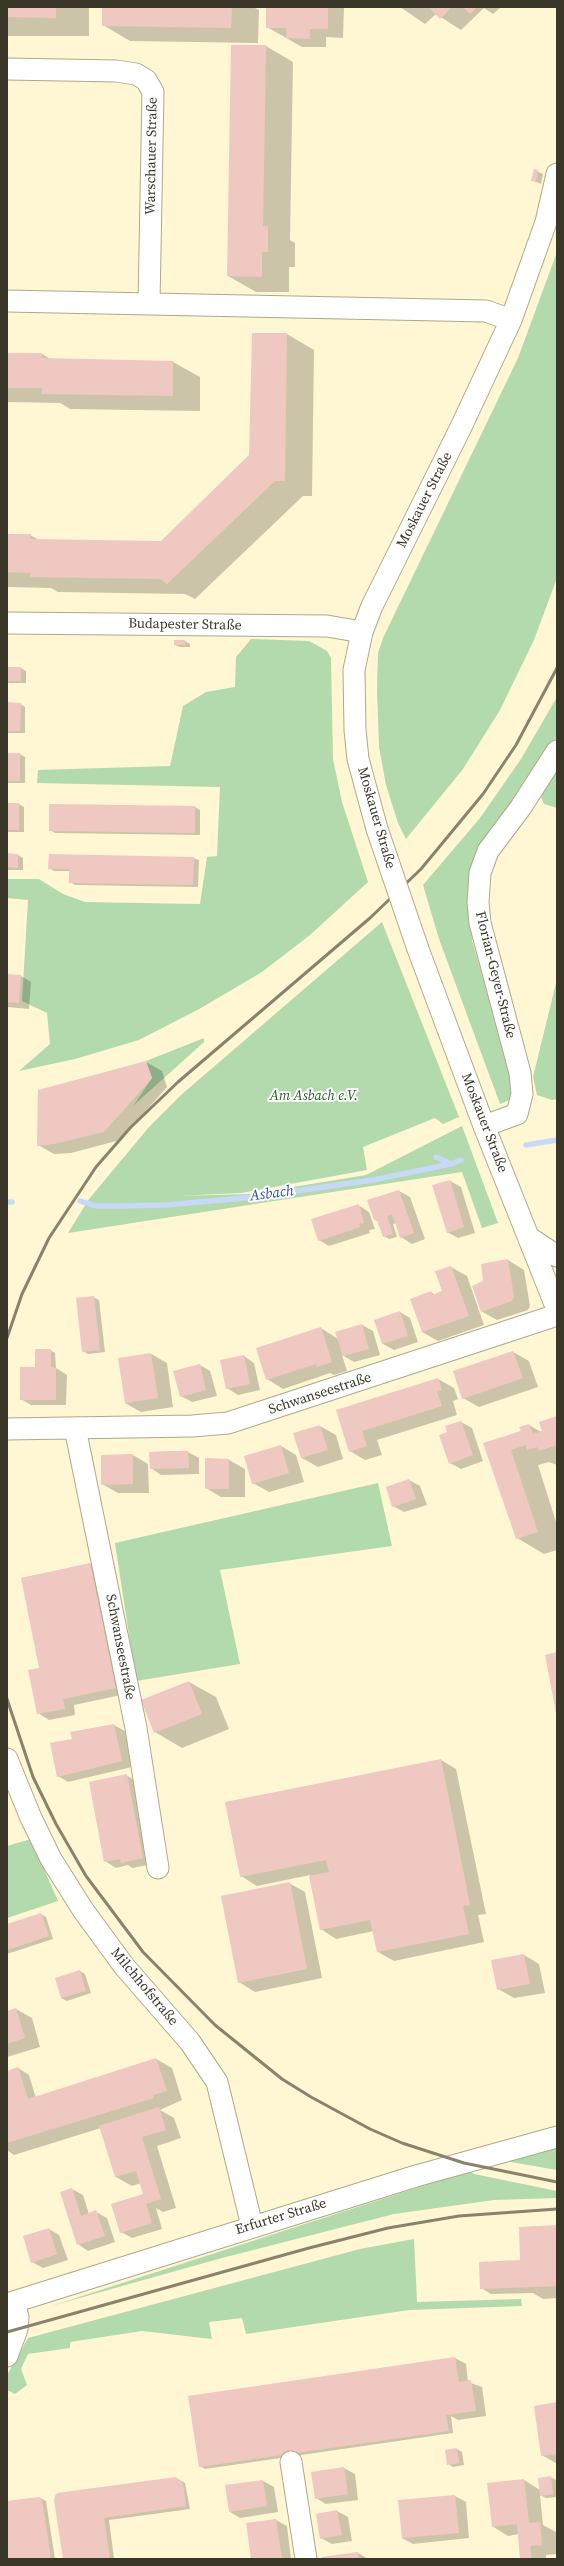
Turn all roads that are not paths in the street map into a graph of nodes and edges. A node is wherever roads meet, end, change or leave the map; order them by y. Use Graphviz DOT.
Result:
graph roads {
  1 [pos="7,69"];
  2 [pos="557,174"];
  3 [pos="7,301"];
  4 [pos="149,303"];
  5 [pos="511,320"];
  6 [pos="7,623"];
  7 [pos="362,632"];
  8 [pos="557,751"];
  9 [pos="484,1126"];
  10 [pos="531,1239"];
  11 [pos="557,1256"];
  12 [pos="557,1309"];
  13 [pos="557,1315"];
  14 [pos="75,1428"];
  15 [pos="7,1429"];
  16 [pos="7,1759"];
  17 [pos="158,1868"];
  18 [pos="557,2137"];
  19 [pos="252,2226"];
  20 [pos="10,2303"];
  21 [pos="7,2356"];
  22 [pos="291,2462"];
  23 [pos="306,2559"];
  1 -- 4 [label="street, Warschauer Straße"];
  2 -- 5 [label="street, Moskauer Straße"];
  3 -- 4 [label="street"];
  4 -- 5 [label="street"];
  5 -- 7 [label="street, Moskauer Straße"];
  6 -- 7 [label="street, Budapester Straße"];
  7 -- 9 [label="street, Moskauer Straße, bridge"];
  8 -- 9 [label="street, Florian-Geyer-Straße"];
  9 -- 10 [label="street, Moskauer Straße"];
  10 -- 11 [label="street"];
  10 -- 12 [label="street, Moskauer Straße"];
  13 -- 14 [label="street, Schwanseestraße"];
  14 -- 15 [label="street, Schwanseestraße"];
  14 -- 17 [label="street, Schwanseestraße"];
  16 -- 19 [label="street, Milchhofstraße"];
  18 -- 19 [label="street, Erfurter Straße"];
  19 -- 20 [label="street, Erfurter Straße"];
  20 -- 21 [label="street"];
  22 -- 23 [label="street"];
}
